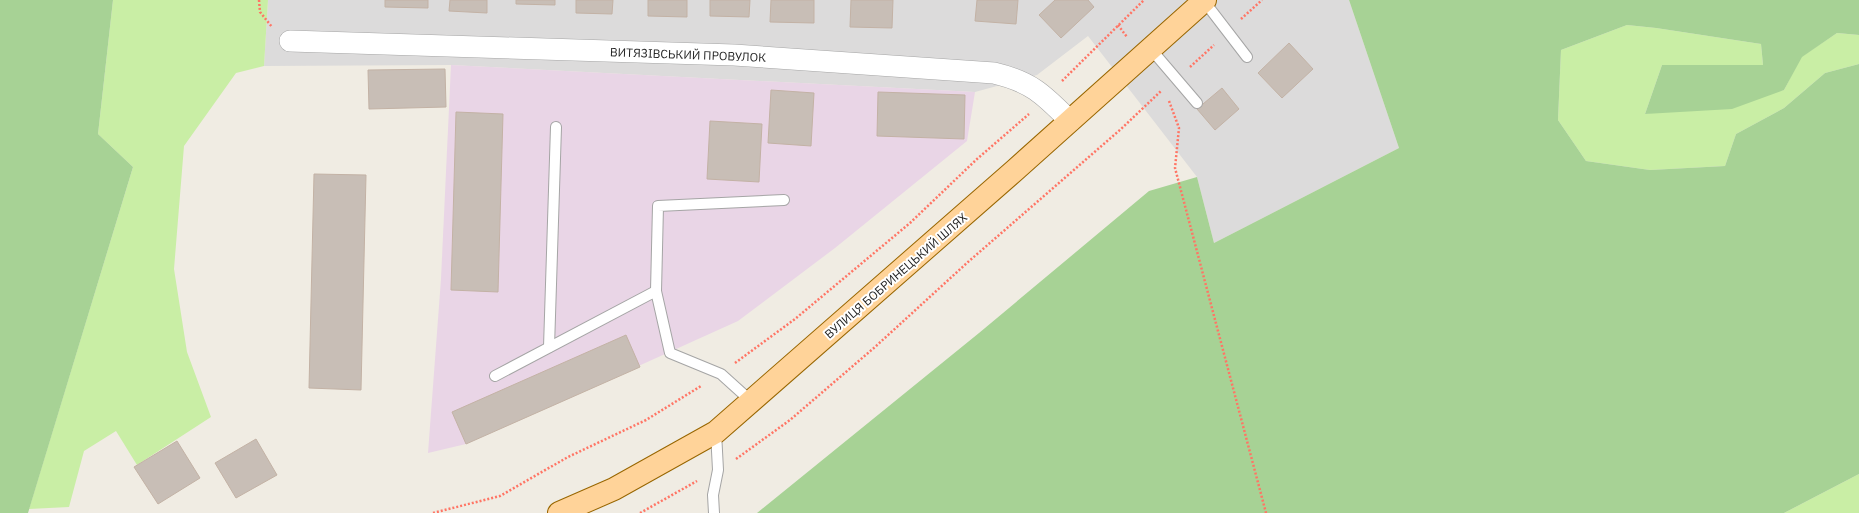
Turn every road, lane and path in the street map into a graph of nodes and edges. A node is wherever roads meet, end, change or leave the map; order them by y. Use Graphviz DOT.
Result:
graph roads {
  1 [pos="260,0"];
  2 [pos="1144,0"];
  3 [pos="1205,0"];
  4 [pos="1262,0"];
  5 [pos="1227,32"];
  6 [pos="290,41"];
  7 [pos="1150,48"];
  8 [pos="1247,57"];
  9 [pos="1177,78"];
  10 [pos="1164,88"];
  11 [pos="1047,98"];
  12 [pos="1197,103"];
  13 [pos="1070,120"];
  14 [pos="556,127"];
  15 [pos="784,200"];
  16 [pos="656,291"];
  17 [pos="549,347"];
  18 [pos="721,374"];
  19 [pos="495,376"];
  20 [pos="752,402"];
  21 [pos="716,432"];
  22 [pos="718,470"];
  23 [pos="433,513"];
  24 [pos="559,513"];
  25 [pos="640,513"];
  26 [pos="714,513"];
  27 [pos="1266,513"];
  1 -- 6 [label="path"];
  2 -- 11 [label="path"];
  3 -- 5 [label="lane"];
  3 -- 7 [label="main road, ВУЛИЦЯ БОБРИНЕЦЬКИЙ ШЛЯХ"];
  4 -- 5 [label="path"];
  5 -- 8 [label="lane"];
  5 -- 9 [label="path"];
  6 -- 11 [label="street, ВИТЯЗІВСЬКИЙ ПРОВУЛОК"];
  7 -- 9 [label="lane"];
  7 -- 13 [label="main road, ВУЛИЦЯ БОБРИНЕЦЬКИЙ ШЛЯХ"];
  9 -- 10 [label="path"];
  9 -- 12 [label="lane"];
  10 -- 22 [label="path"];
  10 -- 27 [label="path"];
  11 -- 13 [label="street, ВИТЯЗІВСЬКИЙ ПРОВУЛОК"];
  11 -- 18 [label="path"];
  13 -- 20 [label="main road, ВУЛИЦЯ БОБРИНЕЦЬКИЙ ШЛЯХ"];
  14 -- 17 [label="lane"];
  15 -- 16 [label="lane"];
  16 -- 17 [label="lane"];
  16 -- 18 [label="lane"];
  17 -- 19 [label="lane"];
  18 -- 20 [label="lane"];
  18 -- 23 [label="path"];
  20 -- 21 [label="main road, ВУЛИЦЯ БОБРИНЕЦЬКИЙ ШЛЯХ"];
  21 -- 22 [label="lane"];
  21 -- 24 [label="main road, ВУЛИЦЯ БОБРИНЕЦЬКИЙ ШЛЯХ"];
  22 -- 25 [label="path"];
  22 -- 26 [label="lane"];
}
